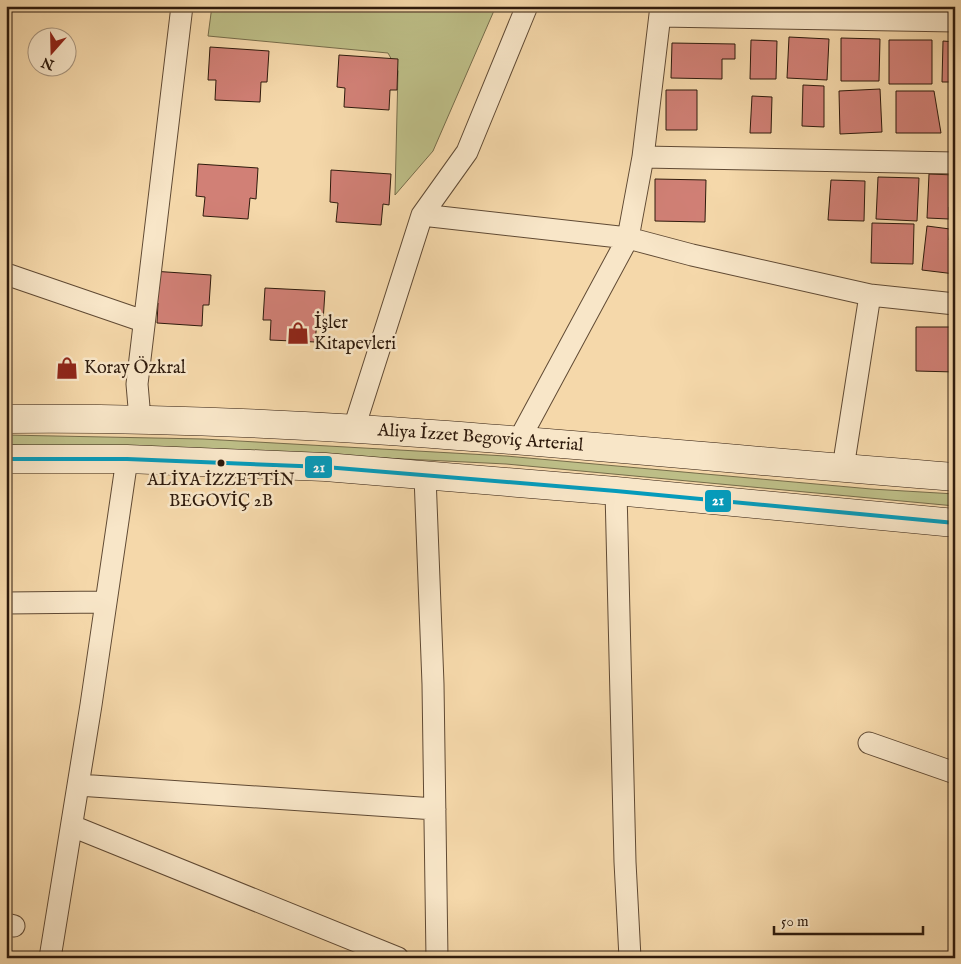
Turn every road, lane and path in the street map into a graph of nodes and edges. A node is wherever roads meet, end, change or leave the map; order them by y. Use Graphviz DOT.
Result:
graph roads {
  1 [pos="182,6"];
  2 [pos="527,6"];
  3 [pos="661,11"];
  4 [pos="955,21"];
  5 [pos="643,157"];
  6 [pos="955,163"];
  7 [pos="422,215"];
  8 [pos="628,238"];
  9 [pos="6,274"];
  10 [pos="870,295"];
  11 [pos="955,304"];
  12 [pos="143,320"];
  13 [pos="6,419"];
  14 [pos="140,419"];
  15 [pos="354,428"];
  16 [pos="519,440"];
  17 [pos="6,459"];
  18 [pos="127,459"];
  19 [pos="843,468"];
  20 [pos="425,476"];
  21 [pos="955,477"];
  22 [pos="616,491"];
  23 [pos="955,523"];
  24 [pos="106,602"];
  25 [pos="6,603"];
  26 [pos="869,743"];
  27 [pos="955,772"];
  28 [pos="78,785"];
  29 [pos="435,810"];
  30 [pos="72,826"];
  31 [pos="50,958"];
  32 [pos="398,958"];
  33 [pos="437,958"];
  34 [pos="630,958"];
  1 -- 12 [label="street"];
  2 -- 7 [label="street"];
  3 -- 4 [label="street"];
  3 -- 5 [label="street"];
  5 -- 6 [label="street"];
  5 -- 8 [label="street"];
  7 -- 8 [label="street"];
  7 -- 15 [label="street"];
  8 -- 10 [label="street"];
  8 -- 16 [label="street"];
  9 -- 12 [label="street"];
  10 -- 11 [label="street"];
  10 -- 19 [label="street"];
  12 -- 14 [label="street"];
  13 -- 14 [label="main road, Aliya İzzet Begoviç Arterial"];
  14 -- 15 [label="main road, Aliya İzzet Begoviç Arterial"];
  15 -- 16 [label="main road, Aliya İzzet Begoviç Arterial"];
  16 -- 19 [label="main road, Aliya İzzet Begoviç Arterial"];
  17 -- 18 [label="main road"];
  18 -- 20 [label="main road"];
  18 -- 24 [label="street"];
  19 -- 21 [label="main road, Aliya İzzet Begoviç Arterial"];
  20 -- 22 [label="main road"];
  20 -- 29 [label="street"];
  22 -- 23 [label="main road"];
  22 -- 34 [label="street"];
  24 -- 25 [label="street"];
  24 -- 28 [label="street"];
  26 -- 27 [label="street"];
  28 -- 29 [label="street"];
  28 -- 30 [label="street"];
  29 -- 33 [label="street"];
  30 -- 31 [label="street"];
  30 -- 32 [label="street"];
}
